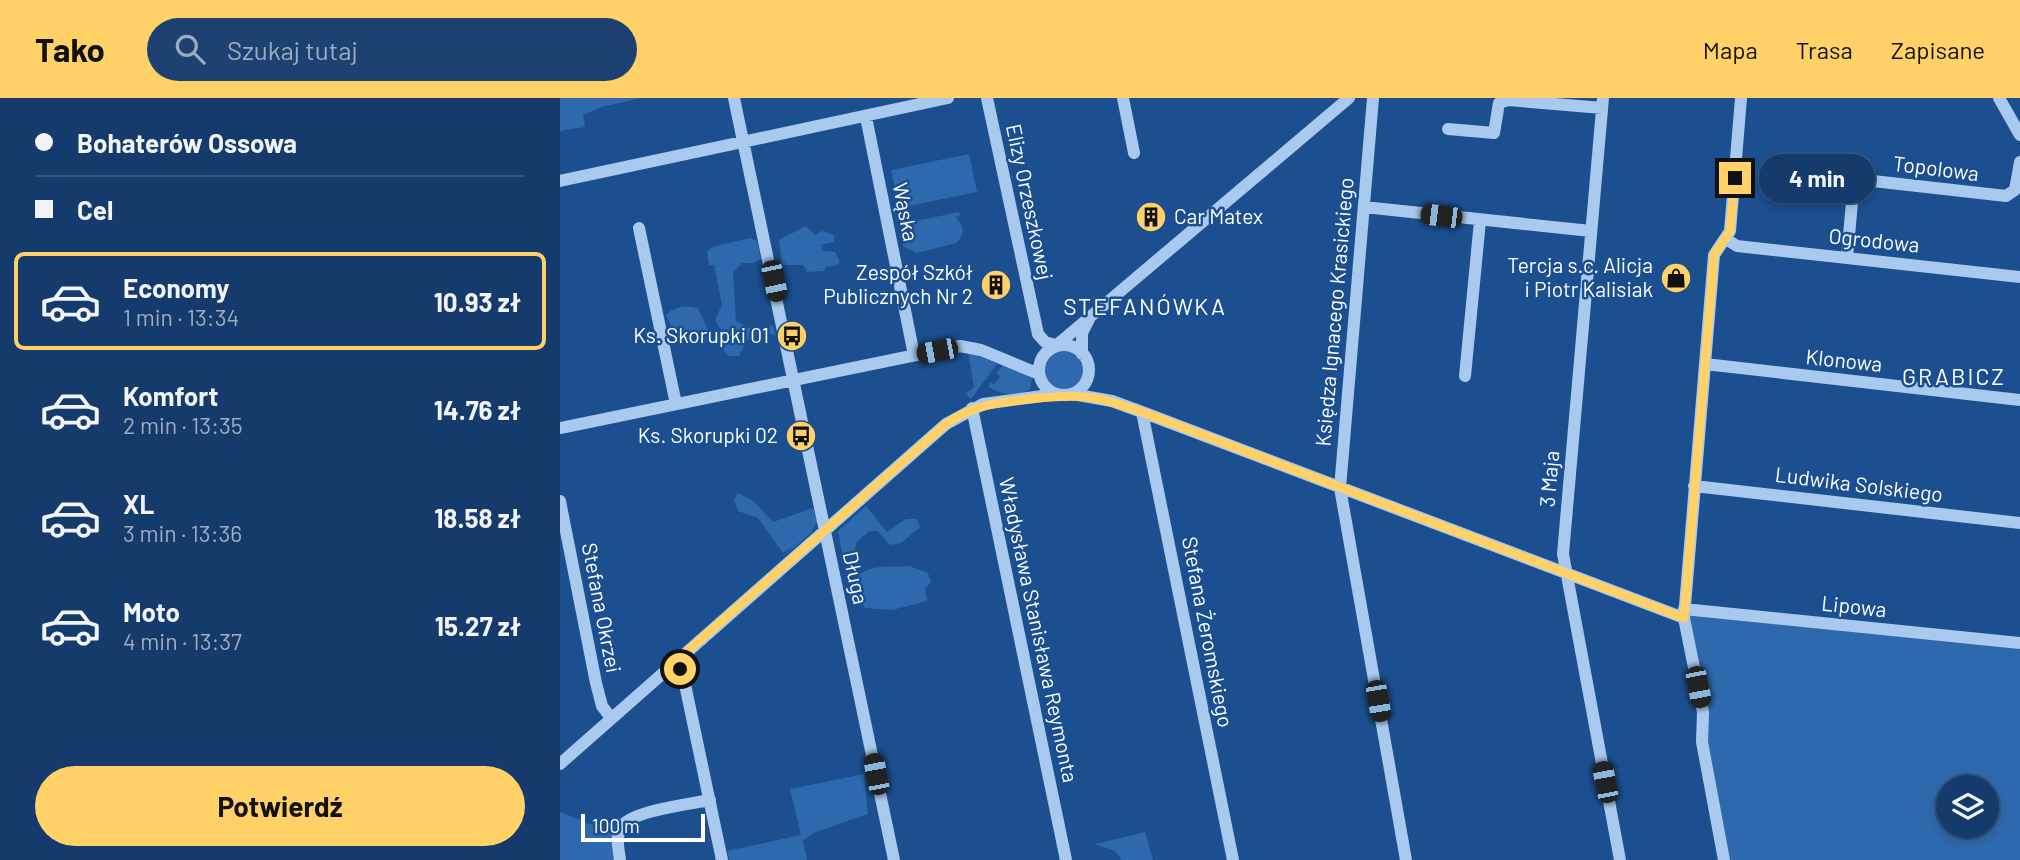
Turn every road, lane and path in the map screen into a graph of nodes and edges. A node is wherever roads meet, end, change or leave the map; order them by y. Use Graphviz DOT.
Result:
graph roads {
  1 [pos="734,98"];
  2 [pos="948,98"];
  3 [pos="987,98"];
  4 [pos="1123,98"];
  5 [pos="1349,98"];
  6 [pos="1373,98"];
  7 [pos="1741,98"];
  8 [pos="1999,98"];
  9 [pos="1602,103"];
  10 [pos="2014,112"];
  11 [pos="866,117"];
  12 [pos="1448,129"];
  13 [pos="2020,135"];
  14 [pos="744,142"];
  15 [pos="1134,153"];
  16 [pos="2020,162"];
  17 [pos="560,181"];
  18 [pos="1364,207"];
  19 [pos="1480,221"];
  20 [pos="639,228"];
  21 [pos="1591,231"];
  22 [pos="1726,239"];
  23 [pos="1847,258"];
  24 [pos="2020,277"];
  25 [pos="1089,319"];
  26 [pos="1057,345"];
  27 [pos="1083,354"];
  28 [pos="914,355"];
  29 [pos="1705,364"];
  30 [pos="1040,372"];
  31 [pos="1088,373"];
  32 [pos="1465,376"];
  33 [pos="795,380"];
  34 [pos="1057,394"];
  35 [pos="1072,394"];
  36 [pos="1021,399"];
  37 [pos="2020,400"];
  38 [pos="1112,401"];
  39 [pos="676,404"];
  40 [pos="972,408"];
  41 [pos="1142,412"];
  42 [pos="560,428"];
  43 [pos="1694,486"];
  44 [pos="1340,488"];
  45 [pos="560,501"];
  46 [pos="2020,523"];
  47 [pos="825,530"];
  48 [pos="1565,574"];
  49 [pos="1684,614"];
  50 [pos="2020,643"];
  51 [pos="675,662"];
  52 [pos="611,718"];
  53 [pos="560,764"];
  54 [pos="710,800"];
  55 [pos="620,860"];
  56 [pos="722,860"];
  57 [pos="894,860"];
  58 [pos="1066,860"];
  59 [pos="1233,860"];
  60 [pos="1406,860"];
  61 [pos="1620,860"];
  62 [pos="1724,860"];
  1 -- 14 [label="street, Długa"];
  2 -- 11 [label="street"];
  3 -- 26 [label="street, Elizy Orzeszkowej"];
  4 -- 15 [label="street"];
  5 -- 25 [label="street"];
  6 -- 18 [label="street, Księdza Ignacego Krasickiego"];
  7 -- 22 [label="street"];
  8 -- 10 [label="street"];
  9 -- 12 [label="street"];
  9 -- 21 [label="street, 3 Maja"];
  10 -- 13 [label="street"];
  11 -- 14 [label="street"];
  11 -- 28 [label="street, Wąska"];
  14 -- 17 [label="street"];
  14 -- 33 [label="street, Długa"];
  16 -- 23 [label="street, Topolowa"];
  18 -- 19 [label="street"];
  18 -- 44 [label="street, Księdza Ignacego Krasickiego"];
  19 -- 21 [label="street"];
  19 -- 32 [label="street"];
  20 -- 39 [label="street"];
  21 -- 48 [label="street, 3 Maja"];
  22 -- 23 [label="street, Ogrodowa"];
  22 -- 29 [label="street"];
  23 -- 24 [label="street, Ogrodowa"];
  25 -- 26 [label="street"];
  25 -- 27 [label="street"];
  26 -- 27 [label="street"];
  26 -- 30 [label="street"];
  27 -- 31 [label="street"];
  28 -- 30 [label="street"];
  28 -- 33 [label="street"];
  29 -- 37 [label="street, Klonowa"];
  29 -- 43 [label="street"];
  30 -- 34 [label="street"];
  30 -- 36 [label="street"];
  31 -- 35 [label="street"];
  31 -- 38 [label="street"];
  33 -- 39 [label="street"];
  33 -- 47 [label="street, Długa"];
  34 -- 35 [label="street"];
  34 -- 36 [label="street"];
  35 -- 38 [label="street, Lipowa"];
  36 -- 40 [label="street"];
  38 -- 41 [label="street, Lipowa"];
  39 -- 42 [label="street"];
  40 -- 47 [label="street"];
  40 -- 58 [label="street, Władysława Stanisława Reymonta"];
  41 -- 44 [label="street, Lipowa"];
  41 -- 59 [label="street, Stefana Żeromskiego"];
  43 -- 46 [label="street, Ludwika Solskiego"];
  43 -- 49 [label="street"];
  44 -- 48 [label="street, Lipowa"];
  44 -- 60 [label="street, Księdza Ignacego Krasickiego"];
  45 -- 52 [label="street, Stefana Okrzei"];
  47 -- 51 [label="street"];
  47 -- 57 [label="street, Długa"];
  48 -- 49 [label="street, Lipowa"];
  48 -- 61 [label="street, 3 Maja"];
  49 -- 50 [label="street, Lipowa"];
  49 -- 62 [label="street"];
  51 -- 52 [label="street"];
  51 -- 54 [label="street"];
  52 -- 53 [label="street"];
  54 -- 55 [label="street"];
  54 -- 56 [label="street"];
}
